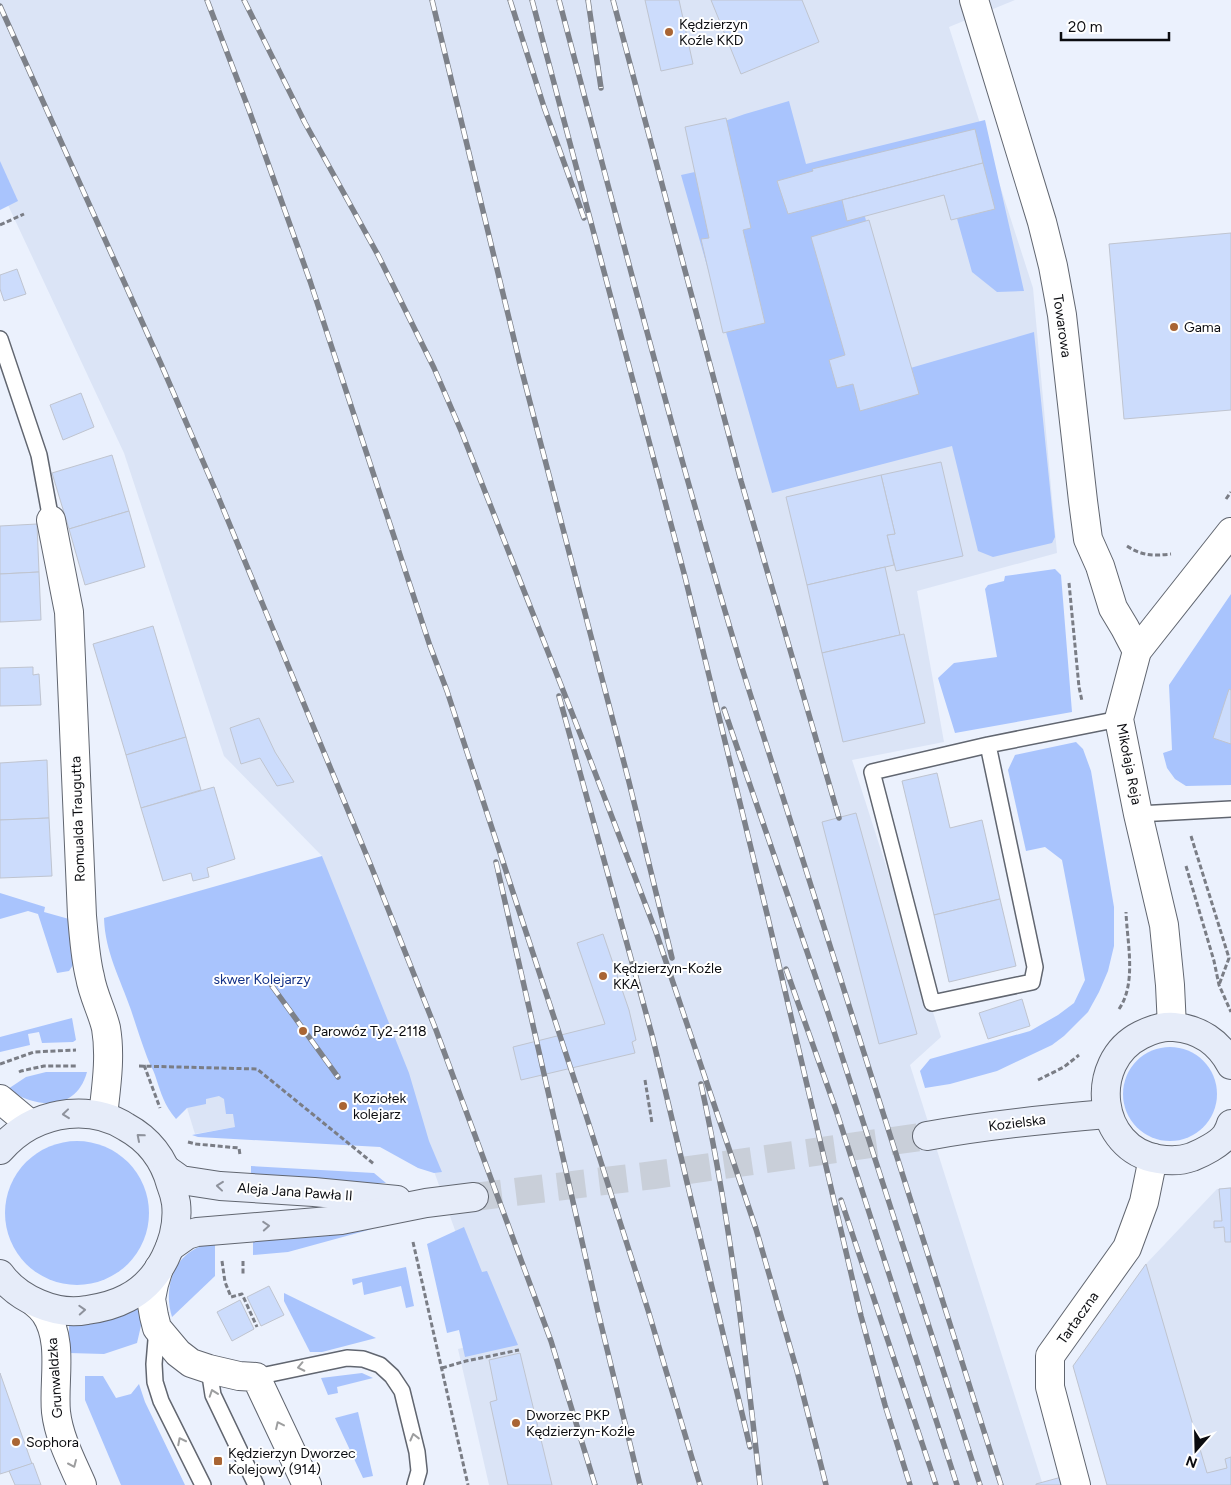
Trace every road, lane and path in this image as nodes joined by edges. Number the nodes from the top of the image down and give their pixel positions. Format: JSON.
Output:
{"nodes":[{"id":1,"x":974,"y":0,"type":"edge"},
{"id":2,"x":24,"y":214,"type":"dead end"},
{"id":3,"x":0,"y":225,"type":"edge"},
{"id":4,"x":0,"y":339,"type":"edge"},
{"id":5,"x":1231,"y":492,"type":"edge"},
{"id":6,"x":1221,"y":506,"type":"dead end"},
{"id":7,"x":51,"y":520,"type":"joint"},
{"id":8,"x":1231,"y":532,"type":"edge"},
{"id":9,"x":1123,"y":542,"type":"dead end"},
{"id":10,"x":1175,"y":554,"type":"dead end"},
{"id":11,"x":1069,"y":581,"type":"dead end"},
{"id":12,"x":1137,"y":651,"type":"junction"},
{"id":13,"x":1119,"y":719,"type":"junction"},
{"id":14,"x":1088,"y":725,"type":"junction"},
{"id":15,"x":988,"y":745,"type":"junction"},
{"id":16,"x":1231,"y":809,"type":"edge"},
{"id":17,"x":1185,"y":811,"type":"junction"},
{"id":18,"x":1138,"y":814,"type":"junction"},
{"id":19,"x":1185,"y":863,"type":"dead end"},
{"id":20,"x":1126,"y":909,"type":"dead end"},
{"id":21,"x":1218,"y":985,"type":"junction"},
{"id":22,"x":1129,"y":986,"type":"dead end"},
{"id":23,"x":1231,"y":1012,"type":"edge"},
{"id":24,"x":1172,"y":1027,"type":"junction"},
{"id":25,"x":80,"y":1050,"type":"dead end"},
{"id":26,"x":142,"y":1059,"type":"dead end"},
{"id":27,"x":0,"y":1064,"type":"edge"},
{"id":28,"x":1231,"y":1065,"type":"edge"},
{"id":29,"x":80,"y":1066,"type":"dead end"},
{"id":30,"x":134,"y":1066,"type":"dead end"},
{"id":31,"x":144,"y":1067,"type":"junction"},
{"id":32,"x":15,"y":1075,"type":"dead end"},
{"id":33,"x":645,"y":1080,"type":"dead end"},
{"id":34,"x":0,"y":1099,"type":"edge"},
{"id":35,"x":163,"y":1114,"type":"dead end"},
{"id":36,"x":1108,"y":1114,"type":"junction"},
{"id":37,"x":103,"y":1116,"type":"junction"},
{"id":38,"x":652,"y":1123,"type":"dead end"},
{"id":39,"x":30,"y":1124,"type":"junction"},
{"id":40,"x":1229,"y":1132,"type":"edge"},
{"id":41,"x":927,"y":1136,"type":"tunnel mouth"},
{"id":42,"x":188,"y":1142,"type":"dead end"},
{"id":43,"x":240,"y":1148,"type":"dead end"},
{"id":44,"x":0,"y":1150,"type":"edge"},
{"id":45,"x":1153,"y":1158,"type":"junction"},
{"id":46,"x":375,"y":1165,"type":"dead end"},
{"id":47,"x":167,"y":1170,"type":"junction"},
{"id":48,"x":474,"y":1197,"type":"tunnel mouth"},
{"id":49,"x":426,"y":1203,"type":"junction"},
{"id":50,"x":413,"y":1242,"type":"dead end"},
{"id":51,"x":222,"y":1256,"type":"dead end"},
{"id":52,"x":165,"y":1258,"type":"junction"},
{"id":53,"x":1,"y":1277,"type":"edge"},
{"id":54,"x":34,"y":1302,"type":"junction"},
{"id":55,"x":257,"y":1327,"type":"dead end"},
{"id":56,"x":157,"y":1328,"type":"junction"},
{"id":57,"x":519,"y":1350,"type":"dead end"},
{"id":58,"x":442,"y":1368,"type":"junction"},
{"id":59,"x":209,"y":1369,"type":"junction"},
{"id":60,"x":256,"y":1377,"type":"junction"},
{"id":61,"x":82,"y":1485,"type":"edge"},
{"id":62,"x":203,"y":1485,"type":"edge"},
{"id":63,"x":256,"y":1485,"type":"edge"},
{"id":64,"x":307,"y":1485,"type":"edge"},
{"id":65,"x":415,"y":1485,"type":"edge"},
{"id":66,"x":468,"y":1485,"type":"edge"},
{"id":67,"x":1076,"y":1485,"type":"edge"}],
"edges":[{"from":1,"to":12,"type":"street","name":"Towarowa"},
{"from":2,"to":3,"type":"path"},
{"from":4,"to":7,"type":"lane"},
{"from":5,"to":6,"type":"path"},
{"from":7,"to":37,"type":"street","name":"Romualda Traugutta"},
{"from":8,"to":12,"type":"street","name":"Mikołaja Reja"},
{"from":9,"to":10,"type":"path"},
{"from":11,"to":14,"type":"path"},
{"from":12,"to":13,"type":"street","name":"Mikołaja Reja"},
{"from":13,"to":14,"type":"lane"},
{"from":13,"to":18,"type":"street","name":"Mikołaja Reja"},
{"from":14,"to":15,"type":"lane"},
{"from":15,"to":15,"type":"lane"},
{"from":16,"to":17,"type":"lane"},
{"from":17,"to":18,"type":"lane"},
{"from":17,"to":21,"type":"path"},
{"from":18,"to":24,"type":"street","name":"Mikołaja Reja"},
{"from":19,"to":21,"type":"path"},
{"from":20,"to":22,"type":"path"},
{"from":21,"to":23,"type":"path"},
{"from":24,"to":28,"type":"main road"},
{"from":24,"to":36,"type":"main road"},
{"from":25,"to":27,"type":"path"},
{"from":26,"to":31,"type":"path"},
{"from":29,"to":32,"type":"path"},
{"from":30,"to":31,"type":"path"},
{"from":31,"to":35,"type":"path"},
{"from":31,"to":46,"type":"path"},
{"from":33,"to":38,"type":"path"},
{"from":34,"to":39,"type":"street"},
{"from":36,"to":41,"type":"main road","name":"Kozielska"},
{"from":36,"to":45,"type":"main road"},
{"from":37,"to":39,"type":"main road","one_way":true},
{"from":47,"to":37,"type":"main road","one_way":true},
{"from":39,"to":44,"type":"main road"},
{"from":40,"to":45,"type":"main road"},
{"from":42,"to":43,"type":"path"},
{"from":45,"to":67,"type":"street","name":"Tartaczna"},
{"from":49,"to":47,"type":"main road","name":"Aleja Jana Pawła II","one_way":true},
{"from":47,"to":52,"type":"main road"},
{"from":48,"to":49,"type":"main road","name":"Aleja Jana Pawła II"},
{"from":52,"to":49,"type":"main road","name":"Aleja Jana Pawła II","one_way":true},
{"from":50,"to":58,"type":"path"},
{"from":51,"to":55,"type":"path"},
{"from":54,"to":52,"type":"main road","one_way":true},
{"from":52,"to":56,"type":"street"},
{"from":53,"to":54,"type":"main road"},
{"from":54,"to":61,"type":"street","name":"Grunwaldzka","one_way":true},
{"from":56,"to":59,"type":"street"},
{"from":62,"to":56,"type":"lane","one_way":true},
{"from":57,"to":58,"type":"path"},
{"from":58,"to":66,"type":"path"},
{"from":59,"to":60,"type":"street"},
{"from":63,"to":59,"type":"lane","one_way":true},
{"from":64,"to":60,"type":"street","one_way":true},
{"from":65,"to":60,"type":"lane","one_way":true}]}
